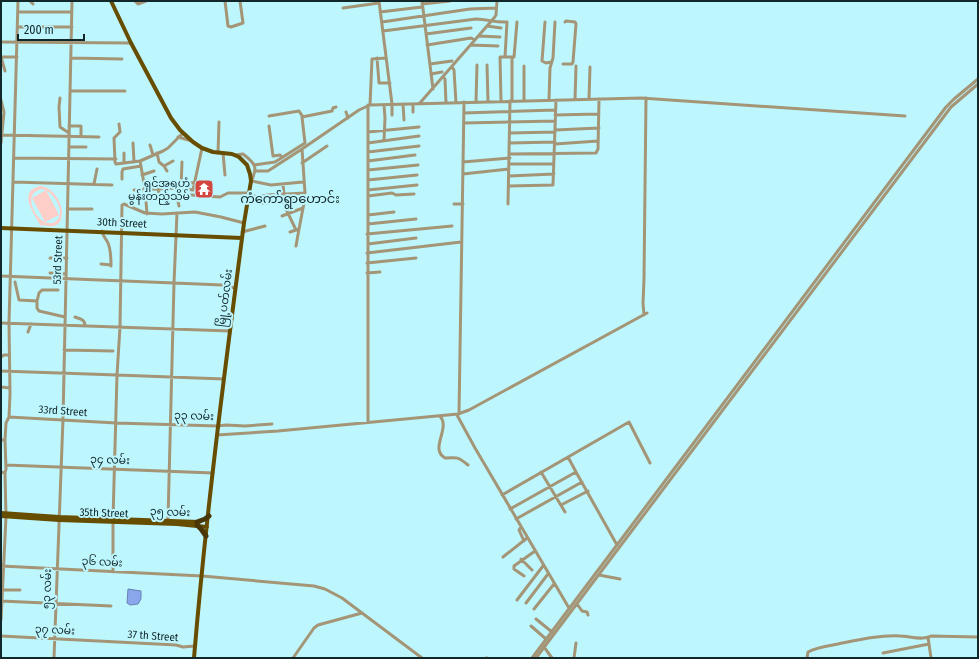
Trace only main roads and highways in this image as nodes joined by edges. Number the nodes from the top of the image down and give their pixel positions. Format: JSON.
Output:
{"nodes":[{"id":1,"x":111,"y":1,"type":"edge"},
{"id":2,"x":1,"y":228,"type":"edge"},
{"id":3,"x":242,"y":238,"type":"junction"},
{"id":4,"x":3,"y":515,"type":"edge"},
{"id":5,"x":209,"y":516,"type":"junction"},
{"id":6,"x":113,"y":520,"type":"junction"},
{"id":7,"x":177,"y":522,"type":"junction"},
{"id":8,"x":197,"y":524,"type":"junction"},
{"id":9,"x":207,"y":525,"type":"junction"},
{"id":10,"x":206,"y":536,"type":"junction"},
{"id":11,"x":194,"y":658,"type":"edge"}],
"edges":[{"from":1,"to":3,"type":"main road","name":"မြို့ပတ်လမ်း"},
{"from":2,"to":3,"type":"main road","name":"30th Street"},
{"from":3,"to":5,"type":"main road","name":"မြို့ပတ်လမ်း"},
{"from":4,"to":6,"type":"main road","name":"၃၅ လမ်း"},
{"from":5,"to":8,"type":"highway"},
{"from":5,"to":9,"type":"main road","name":"မြို့ပတ်လမ်း"},
{"from":6,"to":7,"type":"main road","name":"35th Street"},
{"from":6,"to":7,"type":"main road","name":"၃၅ လမ်း"},
{"from":7,"to":8,"type":"main road","name":"35th Street"},
{"from":8,"to":9,"type":"main road","name":"35th Street"},
{"from":8,"to":10,"type":"highway"},
{"from":9,"to":10,"type":"main road","name":"မြို့ပတ်လမ်း"},
{"from":10,"to":11,"type":"main road","name":"မြို့ပတ်လမ်း"}]}
